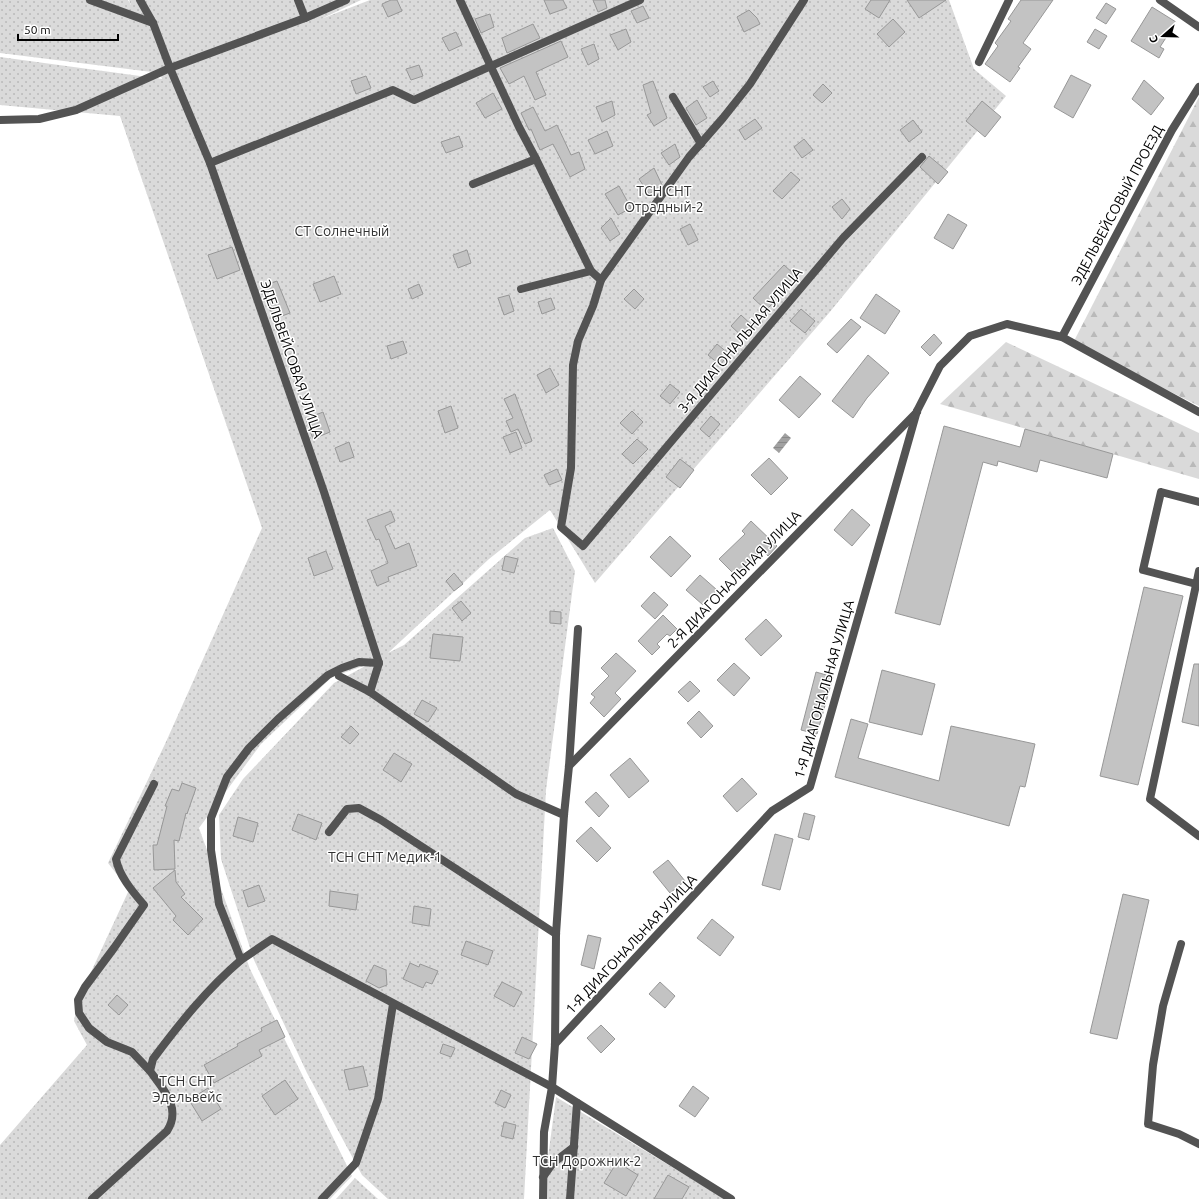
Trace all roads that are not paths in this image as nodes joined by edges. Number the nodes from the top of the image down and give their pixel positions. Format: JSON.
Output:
{"nodes":[{"id":1,"x":90,"y":0,"type":"edge"},
{"id":2,"x":140,"y":0,"type":"edge"},
{"id":3,"x":298,"y":0,"type":"edge"},
{"id":4,"x":346,"y":0,"type":"edge"},
{"id":5,"x":460,"y":0,"type":"edge"},
{"id":6,"x":640,"y":0,"type":"edge"},
{"id":7,"x":804,"y":0,"type":"edge"},
{"id":8,"x":1008,"y":0,"type":"edge"},
{"id":9,"x":1160,"y":0,"type":"edge"},
{"id":10,"x":305,"y":18,"type":"junction"},
{"id":11,"x":153,"y":23,"type":"junction"},
{"id":12,"x":1199,"y":26,"type":"edge"},
{"id":13,"x":979,"y":62,"type":"dead end"},
{"id":14,"x":491,"y":66,"type":"junction"},
{"id":15,"x":170,"y":68,"type":"junction"},
{"id":16,"x":1199,"y":87,"type":"edge"},
{"id":17,"x":673,"y":97,"type":"dead end"},
{"id":18,"x":0,"y":120,"type":"edge"},
{"id":19,"x":701,"y":144,"type":"junction"},
{"id":20,"x":922,"y":157,"type":"dead end"},
{"id":21,"x":536,"y":159,"type":"junction"},
{"id":22,"x":210,"y":163,"type":"junction"},
{"id":23,"x":473,"y":184,"type":"dead end"},
{"id":24,"x":591,"y":271,"type":"junction"},
{"id":25,"x":601,"y":280,"type":"junction"},
{"id":26,"x":521,"y":289,"type":"dead end"},
{"id":27,"x":1062,"y":337,"type":"junction"},
{"id":28,"x":917,"y":411,"type":"junction"},
{"id":29,"x":1199,"y":412,"type":"edge"},
{"id":30,"x":1199,"y":502,"type":"edge"},
{"id":31,"x":1199,"y":571,"type":"edge"},
{"id":32,"x":1196,"y":584,"type":"junction"},
{"id":33,"x":578,"y":629,"type":"dead end"},
{"id":34,"x":379,"y":663,"type":"junction"},
{"id":35,"x":339,"y":676,"type":"dead end"},
{"id":36,"x":370,"y":692,"type":"junction"},
{"id":37,"x":569,"y":766,"type":"junction"},
{"id":38,"x":154,"y":784,"type":"dead end"},
{"id":39,"x":564,"y":815,"type":"junction"},
{"id":40,"x":329,"y":832,"type":"dead end"},
{"id":41,"x":1199,"y":836,"type":"edge"},
{"id":42,"x":556,"y":934,"type":"junction"},
{"id":43,"x":1181,"y":944,"type":"dead end"},
{"id":44,"x":241,"y":960,"type":"junction"},
{"id":45,"x":393,"y":1004,"type":"junction"},
{"id":46,"x":555,"y":1044,"type":"junction"},
{"id":47,"x":150,"y":1071,"type":"junction"},
{"id":48,"x":552,"y":1087,"type":"junction"},
{"id":49,"x":577,"y":1103,"type":"junction"},
{"id":50,"x":1199,"y":1144,"type":"edge"},
{"id":51,"x":574,"y":1147,"type":"junction"},
{"id":52,"x":543,"y":1178,"type":"junction"},
{"id":53,"x":92,"y":1199,"type":"edge"},
{"id":54,"x":322,"y":1199,"type":"edge"},
{"id":55,"x":542,"y":1199,"type":"edge"},
{"id":56,"x":570,"y":1199,"type":"edge"},
{"id":57,"x":731,"y":1199,"type":"edge"}],
"edges":[{"from":1,"to":11,"type":"street"},
{"from":2,"to":11,"type":"street","name":"ЭДЕЛЬВЕЙСОВАЯ УЛИЦА"},
{"from":3,"to":10,"type":"street"},
{"from":4,"to":10,"type":"street"},
{"from":5,"to":14,"type":"street"},
{"from":6,"to":14,"type":"street"},
{"from":7,"to":19,"type":"street"},
{"from":8,"to":13,"type":"street"},
{"from":9,"to":12,"type":"street"},
{"from":10,"to":15,"type":"street"},
{"from":11,"to":15,"type":"street","name":"ЭДЕЛЬВЕЙСОВАЯ УЛИЦА"},
{"from":14,"to":21,"type":"street"},
{"from":14,"to":22,"type":"street"},
{"from":15,"to":18,"type":"street"},
{"from":15,"to":22,"type":"street","name":"ЭДЕЛЬВЕЙСОВАЯ УЛИЦА"},
{"from":16,"to":27,"type":"street","name":"ЭДЕЛЬВЕЙСОВЫЙ ПРОЕЗД"},
{"from":17,"to":19,"type":"street"},
{"from":19,"to":25,"type":"street"},
{"from":20,"to":25,"type":"street","name":"3-Я ДИАГОНАЛЬНАЯ УЛИЦА"},
{"from":21,"to":23,"type":"street"},
{"from":21,"to":24,"type":"street"},
{"from":22,"to":34,"type":"street","name":"ЭДЕЛЬВЕЙСОВАЯ УЛИЦА"},
{"from":24,"to":25,"type":"street"},
{"from":24,"to":26,"type":"street"},
{"from":27,"to":28,"type":"street"},
{"from":27,"to":29,"type":"street"},
{"from":28,"to":37,"type":"street","name":"2-Я ДИАГОНАЛЬНАЯ УЛИЦА"},
{"from":28,"to":46,"type":"street","name":"1-Я ДИАГОНАЛЬНАЯ УЛИЦА"},
{"from":30,"to":32,"type":"street"},
{"from":31,"to":32,"type":"street"},
{"from":32,"to":41,"type":"street"},
{"from":33,"to":37,"type":"street"},
{"from":34,"to":36,"type":"street"},
{"from":34,"to":44,"type":"street"},
{"from":35,"to":36,"type":"street"},
{"from":36,"to":39,"type":"street"},
{"from":37,"to":39,"type":"street"},
{"from":38,"to":47,"type":"street"},
{"from":39,"to":42,"type":"street"},
{"from":40,"to":42,"type":"street"},
{"from":42,"to":46,"type":"street"},
{"from":43,"to":50,"type":"street"},
{"from":44,"to":45,"type":"street"},
{"from":44,"to":47,"type":"street"},
{"from":45,"to":48,"type":"street"},
{"from":45,"to":54,"type":"street"},
{"from":46,"to":48,"type":"street"},
{"from":47,"to":53,"type":"street"},
{"from":48,"to":49,"type":"street"},
{"from":48,"to":52,"type":"street"},
{"from":49,"to":51,"type":"street"},
{"from":49,"to":57,"type":"street"},
{"from":51,"to":52,"type":"street"},
{"from":51,"to":56,"type":"street"},
{"from":52,"to":55,"type":"street"}]}
